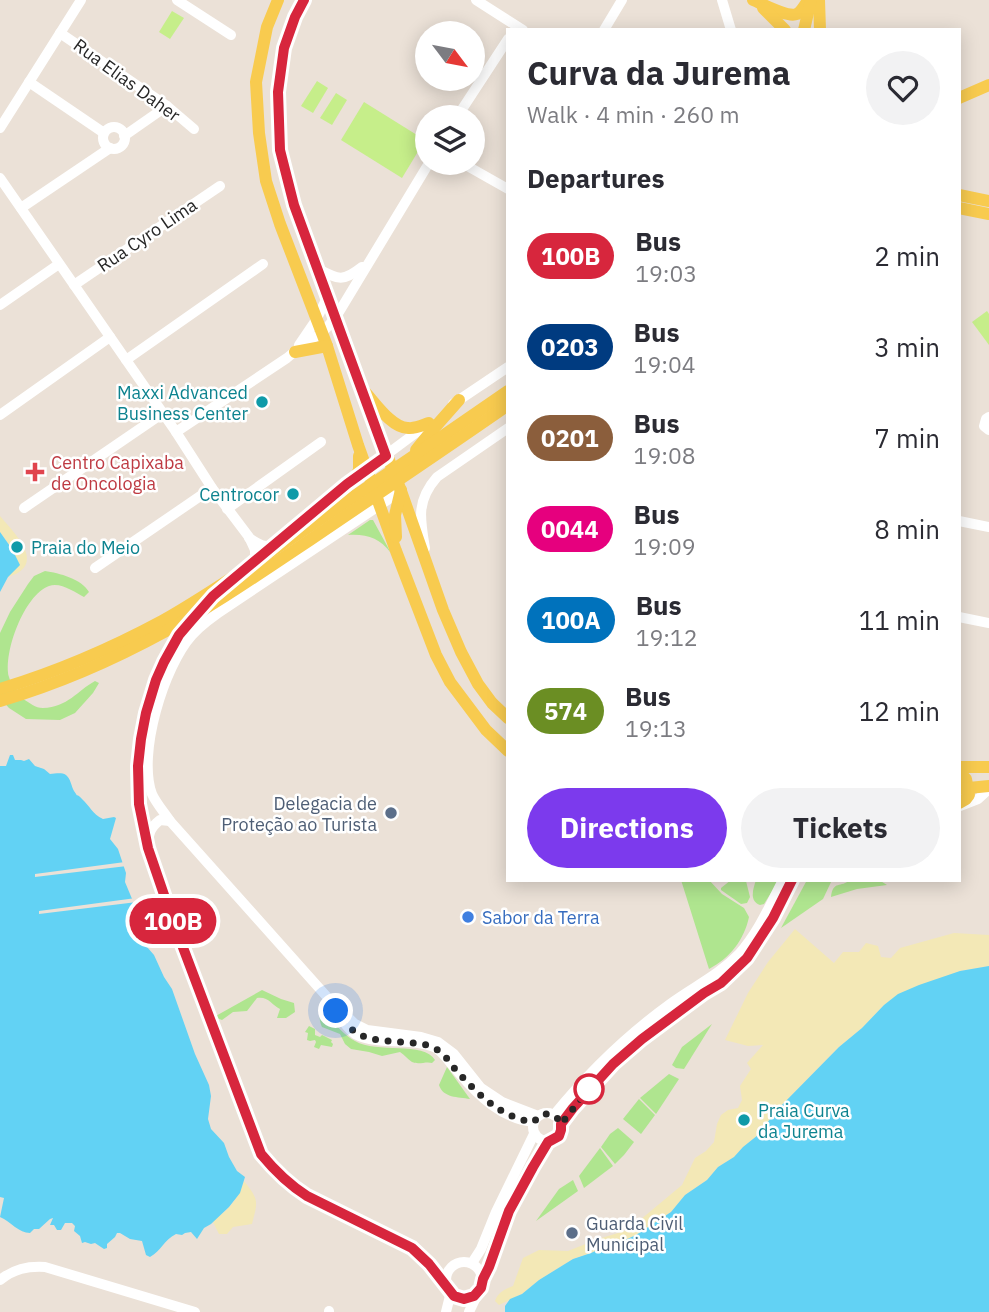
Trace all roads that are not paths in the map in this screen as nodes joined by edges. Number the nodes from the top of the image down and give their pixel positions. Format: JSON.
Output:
{"nodes":[{"id":1,"x":81,"y":0,"type":"edge"},
{"id":2,"x":177,"y":0,"type":"edge"},
{"id":3,"x":278,"y":0,"type":"edge"},
{"id":4,"x":304,"y":0,"type":"edge"},
{"id":5,"x":476,"y":0,"type":"edge"},
{"id":6,"x":622,"y":0,"type":"edge"},
{"id":7,"x":722,"y":0,"type":"edge"},
{"id":8,"x":752,"y":0,"type":"edge"},
{"id":9,"x":810,"y":0,"type":"edge"},
{"id":10,"x":819,"y":0,"type":"edge"},
{"id":11,"x":517,"y":28,"type":"edge"},
{"id":12,"x":605,"y":28,"type":"edge"},
{"id":13,"x":730,"y":28,"type":"edge"},
{"id":14,"x":783,"y":28,"type":"edge"},
{"id":15,"x":804,"y":28,"type":"edge"},
{"id":16,"x":820,"y":28,"type":"edge"},
{"id":17,"x":60,"y":33,"type":"junction"},
{"id":18,"x":231,"y":35,"type":"dead end"},
{"id":19,"x":506,"y":41,"type":"edge"},
{"id":20,"x":29,"y":82,"type":"junction"},
{"id":21,"x":989,"y":85,"type":"edge"},
{"id":22,"x":961,"y":97,"type":"edge"},
{"id":23,"x":465,"y":105,"type":"edge"},
{"id":24,"x":167,"y":106,"type":"junction"},
{"id":25,"x":0,"y":128,"type":"edge"},
{"id":26,"x":194,"y":129,"type":"dead end"},
{"id":27,"x":104,"y":133,"type":"junction"},
{"id":28,"x":124,"y":136,"type":"junction"},
{"id":29,"x":110,"y":148,"type":"junction"},
{"id":30,"x":421,"y":175,"type":"edge"},
{"id":31,"x":485,"y":175,"type":"edge"},
{"id":32,"x":0,"y":178,"type":"edge"},
{"id":33,"x":220,"y":186,"type":"dead end"},
{"id":34,"x":506,"y":186,"type":"edge"},
{"id":35,"x":961,"y":195,"type":"edge"},
{"id":36,"x":989,"y":201,"type":"edge"},
{"id":37,"x":21,"y":208,"type":"junction"},
{"id":38,"x":961,"y":208,"type":"edge"},
{"id":39,"x":989,"y":214,"type":"edge"},
{"id":40,"x":368,"y":263,"type":"junction"},
{"id":41,"x":60,"y":264,"type":"junction"},
{"id":42,"x":263,"y":264,"type":"dead end"},
{"id":43,"x":318,"y":269,"type":"junction"},
{"id":44,"x":74,"y":285,"type":"junction"},
{"id":45,"x":328,"y":296,"type":"junction"},
{"id":46,"x":0,"y":305,"type":"edge"},
{"id":47,"x":336,"y":317,"type":"junction"},
{"id":48,"x":316,"y":320,"type":"junction"},
{"id":49,"x":322,"y":333,"type":"junction"},
{"id":50,"x":110,"y":337,"type":"junction"},
{"id":51,"x":327,"y":346,"type":"junction"},
{"id":52,"x":295,"y":352,"type":"junction"},
{"id":53,"x":126,"y":360,"type":"junction"},
{"id":54,"x":506,"y":368,"type":"edge"},
{"id":55,"x":506,"y":377,"type":"edge"},
{"id":56,"x":491,"y":378,"type":"junction"},
{"id":57,"x":360,"y":386,"type":"junction"},
{"id":58,"x":506,"y":392,"type":"edge"},
{"id":59,"x":459,"y":400,"type":"junction"},
{"id":60,"x":506,"y":406,"type":"edge"},
{"id":61,"x":163,"y":413,"type":"junction"},
{"id":62,"x":0,"y":415,"type":"edge"},
{"id":63,"x":989,"y":417,"type":"edge"},
{"id":64,"x":429,"y":423,"type":"junction"},
{"id":65,"x":506,"y":429,"type":"edge"},
{"id":66,"x":989,"y":430,"type":"edge"},
{"id":67,"x":176,"y":432,"type":"junction"},
{"id":68,"x":321,"y":442,"type":"dead end"},
{"id":69,"x":358,"y":445,"type":"junction"},
{"id":70,"x":386,"y":456,"type":"junction"},
{"id":71,"x":367,"y":469,"type":"junction"},
{"id":72,"x":355,"y":478,"type":"junction"},
{"id":73,"x":212,"y":488,"type":"junction"},
{"id":74,"x":401,"y":491,"type":"junction"},
{"id":75,"x":381,"y":505,"type":"junction"},
{"id":76,"x":23,"y":508,"type":"dead end"},
{"id":77,"x":227,"y":509,"type":"junction"},
{"id":78,"x":961,"y":522,"type":"edge"},
{"id":79,"x":989,"y":527,"type":"edge"},
{"id":80,"x":249,"y":537,"type":"junction"},
{"id":81,"x":277,"y":542,"type":"junction"},
{"id":82,"x":396,"y":551,"type":"junction"},
{"id":83,"x":250,"y":566,"type":"junction"},
{"id":84,"x":95,"y":568,"type":"dead end"},
{"id":85,"x":430,"y":572,"type":"junction"},
{"id":86,"x":961,"y":618,"type":"edge"},
{"id":87,"x":989,"y":623,"type":"edge"},
{"id":88,"x":0,"y":689,"type":"edge"},
{"id":89,"x":0,"y":701,"type":"edge"},
{"id":90,"x":506,"y":716,"type":"edge"},
{"id":91,"x":506,"y":749,"type":"edge"},
{"id":92,"x":989,"y":767,"type":"edge"},
{"id":93,"x":961,"y":769,"type":"edge"},
{"id":94,"x":961,"y":772,"type":"edge"},
{"id":95,"x":989,"y":787,"type":"edge"},
{"id":96,"x":964,"y":788,"type":"edge"},
{"id":97,"x":961,"y":803,"type":"edge"},
{"id":98,"x":961,"y":804,"type":"edge"},
{"id":99,"x":170,"y":821,"type":"junction"},
{"id":100,"x":148,"y":848,"type":"junction"},
{"id":101,"x":782,"y":882,"type":"edge"},
{"id":102,"x":791,"y":882,"type":"edge"},
{"id":103,"x":554,"y":1115,"type":"junction"},
{"id":104,"x":536,"y":1119,"type":"junction"},
{"id":105,"x":561,"y":1124,"type":"junction"},
{"id":106,"x":534,"y":1134,"type":"junction"},
{"id":107,"x":548,"y":1142,"type":"junction"},
{"id":108,"x":472,"y":1264,"type":"junction"},
{"id":109,"x":483,"y":1279,"type":"junction"},
{"id":110,"x":0,"y":1280,"type":"edge"},
{"id":111,"x":449,"y":1290,"type":"junction"},
{"id":112,"x":478,"y":1292,"type":"junction"},
{"id":113,"x":195,"y":1312,"type":"edge"},
{"id":114,"x":446,"y":1312,"type":"edge"},
{"id":115,"x":469,"y":1312,"type":"edge"}],
"edges":[{"from":1,"to":17,"type":"street"},
{"from":2,"to":18,"type":"street"},
{"from":3,"to":48,"type":"main road"},
{"from":4,"to":43,"type":"main road"},
{"from":5,"to":11,"type":"street"},
{"from":6,"to":12,"type":"street"},
{"from":7,"to":13,"type":"street"},
{"from":8,"to":9,"type":"main road"},
{"from":8,"to":14,"type":"main road"},
{"from":9,"to":15,"type":"main road"},
{"from":10,"to":16,"type":"main road"},
{"from":17,"to":20,"type":"street"},
{"from":17,"to":24,"type":"street","name":"Rua Elias Daher"},
{"from":19,"to":23,"type":"street"},
{"from":20,"to":25,"type":"street"},
{"from":20,"to":27,"type":"street"},
{"from":21,"to":22,"type":"main road"},
{"from":24,"to":26,"type":"street","name":"Rua Elias Daher"},
{"from":24,"to":28,"type":"street"},
{"from":27,"to":28,"type":"street"},
{"from":27,"to":29,"type":"street"},
{"from":28,"to":29,"type":"street"},
{"from":29,"to":37,"type":"street"},
{"from":30,"to":40,"type":"street"},
{"from":31,"to":34,"type":"street"},
{"from":32,"to":37,"type":"street"},
{"from":33,"to":44,"type":"street","name":"Rua Cyro Lima"},
{"from":35,"to":36,"type":"main road"},
{"from":37,"to":41,"type":"street"},
{"from":38,"to":39,"type":"main road"},
{"from":40,"to":43,"type":"street"},
{"from":40,"to":47,"type":"street"},
{"from":41,"to":44,"type":"street"},
{"from":41,"to":46,"type":"street"},
{"from":42,"to":53,"type":"street"},
{"from":43,"to":45,"type":"main road"},
{"from":44,"to":50,"type":"street"},
{"from":45,"to":47,"type":"main road"},
{"from":45,"to":48,"type":"street"},
{"from":47,"to":49,"type":"street"},
{"from":47,"to":57,"type":"main road"},
{"from":48,"to":49,"type":"main road"},
{"from":48,"to":52,"type":"street"},
{"from":49,"to":51,"type":"main road"},
{"from":49,"to":52,"type":"street"},
{"from":50,"to":53,"type":"street"},
{"from":50,"to":62,"type":"street"},
{"from":51,"to":52,"type":"main road"},
{"from":51,"to":69,"type":"main road"},
{"from":52,"to":67,"type":"street"},
{"from":53,"to":61,"type":"street"},
{"from":54,"to":56,"type":"street"},
{"from":55,"to":56,"type":"street"},
{"from":56,"to":59,"type":"street"},
{"from":57,"to":64,"type":"main road"},
{"from":57,"to":70,"type":"main road"},
{"from":58,"to":88,"type":"main road"},
{"from":59,"to":64,"type":"street"},
{"from":59,"to":74,"type":"main road"},
{"from":60,"to":89,"type":"main road"},
{"from":61,"to":67,"type":"street"},
{"from":61,"to":76,"type":"street"},
{"from":63,"to":66,"type":"street"},
{"from":64,"to":70,"type":"street"},
{"from":65,"to":85,"type":"street"},
{"from":67,"to":73,"type":"street"},
{"from":68,"to":77,"type":"street"},
{"from":69,"to":71,"type":"main road"},
{"from":69,"to":72,"type":"main road"},
{"from":70,"to":71,"type":"street"},
{"from":70,"to":74,"type":"main road"},
{"from":71,"to":72,"type":"street"},
{"from":71,"to":75,"type":"main road"},
{"from":72,"to":81,"type":"street"},
{"from":73,"to":77,"type":"street"},
{"from":73,"to":84,"type":"street"},
{"from":74,"to":75,"type":"street"},
{"from":74,"to":82,"type":"main road"},
{"from":74,"to":85,"type":"main road"},
{"from":75,"to":82,"type":"main road"},
{"from":75,"to":99,"type":"street"},
{"from":77,"to":80,"type":"street"},
{"from":78,"to":79,"type":"street"},
{"from":80,"to":81,"type":"street"},
{"from":80,"to":83,"type":"street"},
{"from":81,"to":83,"type":"street"},
{"from":82,"to":91,"type":"main road"},
{"from":83,"to":100,"type":"street"},
{"from":85,"to":90,"type":"main road"},
{"from":86,"to":87,"type":"street"},
{"from":92,"to":93,"type":"main road"},
{"from":94,"to":96,"type":"main road"},
{"from":95,"to":96,"type":"main road"},
{"from":95,"to":98,"type":"street"},
{"from":96,"to":97,"type":"main road"},
{"from":99,"to":100,"type":"street"},
{"from":99,"to":104,"type":"street"},
{"from":100,"to":111,"type":"street"},
{"from":101,"to":103,"type":"street"},
{"from":102,"to":105,"type":"street"},
{"from":103,"to":104,"type":"street"},
{"from":103,"to":105,"type":"street"},
{"from":104,"to":106,"type":"street"},
{"from":105,"to":107,"type":"street"},
{"from":106,"to":107,"type":"street"},
{"from":106,"to":108,"type":"street"},
{"from":107,"to":109,"type":"street"},
{"from":108,"to":109,"type":"street"},
{"from":108,"to":111,"type":"street"},
{"from":109,"to":112,"type":"street"},
{"from":110,"to":113,"type":"street"},
{"from":111,"to":112,"type":"street"},
{"from":111,"to":114,"type":"street"},
{"from":112,"to":115,"type":"street"}]}
